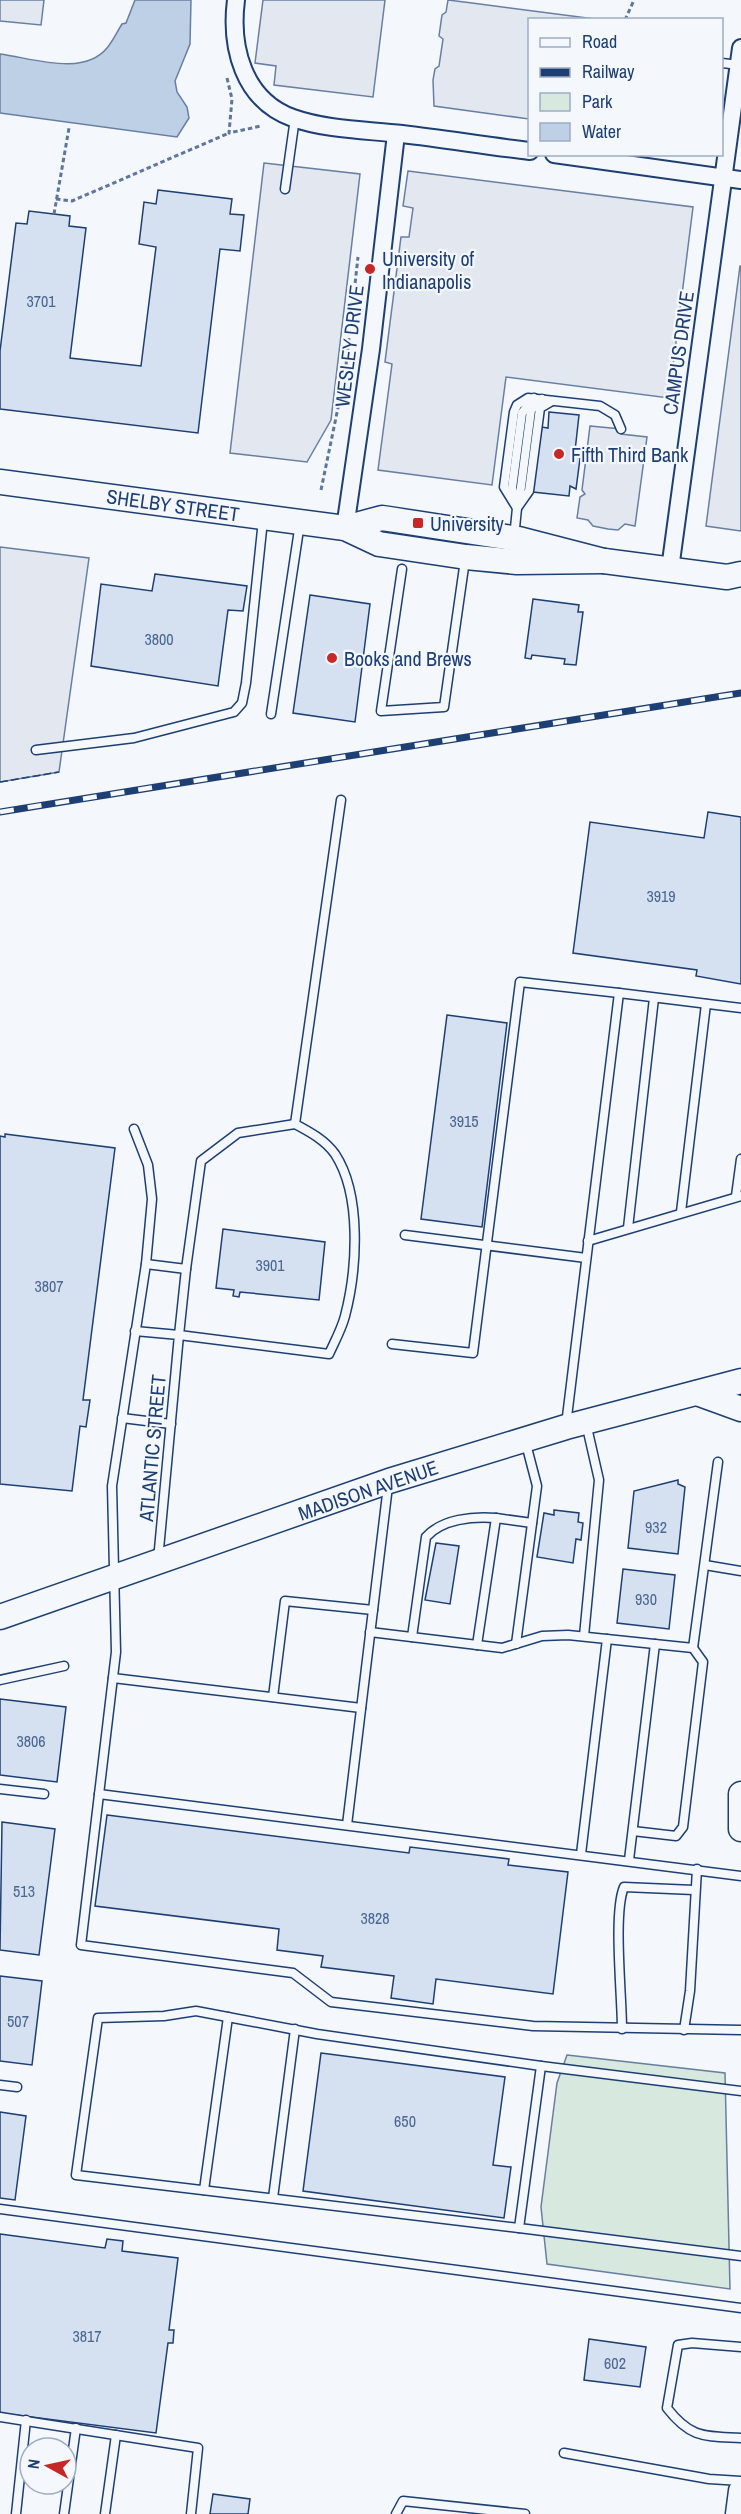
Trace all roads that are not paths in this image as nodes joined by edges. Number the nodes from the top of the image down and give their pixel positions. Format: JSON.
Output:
{"nodes":[{"id":1,"x":236,"y":0,"type":"edge"},
{"id":2,"x":740,"y":57,"type":"edge"},
{"id":3,"x":723,"y":63,"type":"edge"},
{"id":4,"x":295,"y":118,"type":"junction"},
{"id":5,"x":726,"y":118,"type":"edge"},
{"id":6,"x":396,"y":134,"type":"junction"},
{"id":7,"x":528,"y":151,"type":"edge"},
{"id":8,"x":569,"y":156,"type":"edge"},
{"id":9,"x":724,"y":177,"type":"junction"},
{"id":10,"x":741,"y":180,"type":"edge"},
{"id":11,"x":285,"y":189,"type":"dead end"},
{"id":12,"x":538,"y":399,"type":"junction"},
{"id":13,"x":553,"y":400,"type":"junction"},
{"id":14,"x":621,"y":429,"type":"dead end"},
{"id":15,"x":0,"y":482,"type":"edge"},
{"id":16,"x":517,"y":508,"type":"junction"},
{"id":17,"x":264,"y":518,"type":"junction"},
{"id":18,"x":300,"y":522,"type":"junction"},
{"id":19,"x":345,"y":528,"type":"junction"},
{"id":20,"x":514,"y":538,"type":"junction"},
{"id":21,"x":466,"y":556,"type":"junction"},
{"id":22,"x":604,"y":561,"type":"junction"},
{"id":23,"x":402,"y":569,"type":"dead end"},
{"id":24,"x":670,"y":569,"type":"junction"},
{"id":25,"x":736,"y":578,"type":"edge"},
{"id":26,"x":271,"y":714,"type":"dead end"},
{"id":27,"x":36,"y":750,"type":"dead end"},
{"id":28,"x":341,"y":800,"type":"dead end"},
{"id":29,"x":619,"y":993,"type":"junction"},
{"id":30,"x":654,"y":998,"type":"junction"},
{"id":31,"x":706,"y":1004,"type":"junction"},
{"id":32,"x":741,"y":1008,"type":"edge"},
{"id":33,"x":295,"y":1124,"type":"junction"},
{"id":34,"x":134,"y":1130,"type":"dead end"},
{"id":35,"x":741,"y":1159,"type":"edge"},
{"id":36,"x":739,"y":1196,"type":"edge"},
{"id":37,"x":681,"y":1212,"type":"junction"},
{"id":38,"x":628,"y":1228,"type":"junction"},
{"id":39,"x":405,"y":1235,"type":"dead end"},
{"id":40,"x":588,"y":1240,"type":"junction"},
{"id":41,"x":488,"y":1245,"type":"junction"},
{"id":42,"x":586,"y":1258,"type":"junction"},
{"id":43,"x":146,"y":1264,"type":"junction"},
{"id":44,"x":186,"y":1269,"type":"junction"},
{"id":45,"x":135,"y":1331,"type":"junction"},
{"id":46,"x":179,"y":1335,"type":"junction"},
{"id":47,"x":392,"y":1344,"type":"dead end"},
{"id":48,"x":741,"y":1381,"type":"edge"},
{"id":49,"x":697,"y":1393,"type":"junction"},
{"id":50,"x":741,"y":1409,"type":"edge"},
{"id":51,"x":122,"y":1418,"type":"junction"},
{"id":52,"x":171,"y":1424,"type":"junction"},
{"id":53,"x":576,"y":1425,"type":"junction"},
{"id":54,"x":525,"y":1440,"type":"junction"},
{"id":55,"x":718,"y":1462,"type":"dead end"},
{"id":56,"x":389,"y":1481,"type":"junction"},
{"id":57,"x":496,"y":1518,"type":"junction"},
{"id":58,"x":532,"y":1523,"type":"junction"},
{"id":59,"x":158,"y":1563,"type":"junction"},
{"id":60,"x":705,"y":1565,"type":"junction"},
{"id":61,"x":741,"y":1571,"type":"edge"},
{"id":62,"x":115,"y":1578,"type":"junction"},
{"id":63,"x":373,"y":1610,"type":"junction"},
{"id":64,"x":0,"y":1617,"type":"edge"},
{"id":65,"x":370,"y":1632,"type":"junction"},
{"id":66,"x":584,"y":1636,"type":"junction"},
{"id":67,"x":412,"y":1637,"type":"junction"},
{"id":68,"x":607,"y":1639,"type":"junction"},
{"id":69,"x":516,"y":1644,"type":"junction"},
{"id":70,"x":656,"y":1644,"type":"junction"},
{"id":71,"x":477,"y":1645,"type":"junction"},
{"id":72,"x":693,"y":1648,"type":"junction"},
{"id":73,"x":64,"y":1666,"type":"dead end"},
{"id":74,"x":113,"y":1678,"type":"junction"},
{"id":75,"x":0,"y":1680,"type":"edge"},
{"id":76,"x":273,"y":1697,"type":"junction"},
{"id":77,"x":361,"y":1708,"type":"junction"},
{"id":78,"x":0,"y":1789,"type":"edge"},
{"id":79,"x":44,"y":1794,"type":"dead end"},
{"id":80,"x":99,"y":1794,"type":"junction"},
{"id":81,"x":741,"y":1794,"type":"edge"},
{"id":82,"x":346,"y":1825,"type":"junction"},
{"id":83,"x":741,"y":1829,"type":"edge"},
{"id":84,"x":633,"y":1831,"type":"junction"},
{"id":85,"x":580,"y":1854,"type":"junction"},
{"id":86,"x":629,"y":1860,"type":"junction"},
{"id":87,"x":697,"y":1869,"type":"junction"},
{"id":88,"x":741,"y":1876,"type":"edge"},
{"id":89,"x":694,"y":1890,"type":"junction"},
{"id":90,"x":228,"y":2017,"type":"junction"},
{"id":91,"x":622,"y":2029,"type":"junction"},
{"id":92,"x":295,"y":2030,"type":"junction"},
{"id":93,"x":684,"y":2030,"type":"junction"},
{"id":94,"x":741,"y":2030,"type":"edge"},
{"id":95,"x":541,"y":2066,"type":"junction"},
{"id":96,"x":0,"y":2085,"type":"edge"},
{"id":97,"x":16,"y":2087,"type":"dead end"},
{"id":98,"x":741,"y":2091,"type":"edge"},
{"id":99,"x":204,"y":2190,"type":"junction"},
{"id":100,"x":273,"y":2198,"type":"junction"},
{"id":101,"x":0,"y":2209,"type":"edge"},
{"id":102,"x":519,"y":2229,"type":"junction"},
{"id":103,"x":741,"y":2256,"type":"edge"},
{"id":104,"x":741,"y":2308,"type":"edge"},
{"id":105,"x":741,"y":2347,"type":"edge"},
{"id":106,"x":0,"y":2417,"type":"edge"},
{"id":107,"x":26,"y":2420,"type":"junction"},
{"id":108,"x":76,"y":2428,"type":"junction"},
{"id":109,"x":116,"y":2434,"type":"junction"},
{"id":110,"x":741,"y":2438,"type":"edge"},
{"id":111,"x":564,"y":2453,"type":"dead end"},
{"id":112,"x":741,"y":2481,"type":"edge"},
{"id":113,"x":741,"y":2491,"type":"edge"},
{"id":114,"x":16,"y":2514,"type":"edge"},
{"id":115,"x":64,"y":2514,"type":"edge"},
{"id":116,"x":105,"y":2514,"type":"edge"},
{"id":117,"x":191,"y":2514,"type":"edge"},
{"id":118,"x":396,"y":2514,"type":"edge"},
{"id":119,"x":525,"y":2514,"type":"edge"},
{"id":120,"x":738,"y":2514,"type":"edge"}],
"edges":[{"from":1,"to":4,"type":"street"},
{"from":2,"to":3,"type":"lane"},
{"from":2,"to":5,"type":"street","name":"CAMPUS DRIVE"},
{"from":4,"to":6,"type":"street"},
{"from":4,"to":11,"type":"lane"},
{"from":5,"to":9,"type":"street","name":"CAMPUS DRIVE"},
{"from":6,"to":7,"type":"street"},
{"from":6,"to":19,"type":"street","name":"WESLEY DRIVE"},
{"from":8,"to":9,"type":"street"},
{"from":9,"to":10,"type":"street"},
{"from":9,"to":24,"type":"street","name":"CAMPUS DRIVE"},
{"from":12,"to":13,"type":"lane"},
{"from":12,"to":16,"type":"lane"},
{"from":12,"to":16,"type":"lane"},
{"from":13,"to":14,"type":"lane"},
{"from":13,"to":16,"type":"lane"},
{"from":15,"to":17,"type":"main road","name":"SHELBY STREET"},
{"from":16,"to":20,"type":"lane"},
{"from":17,"to":18,"type":"main road","name":"SHELBY STREET"},
{"from":17,"to":27,"type":"lane"},
{"from":18,"to":19,"type":"main road","name":"SHELBY STREET"},
{"from":18,"to":26,"type":"lane"},
{"from":19,"to":20,"type":"main road","name":"SHELBY STREET"},
{"from":19,"to":21,"type":"main road","name":"SHELBY STREET"},
{"from":20,"to":22,"type":"main road","name":"SHELBY STREET"},
{"from":21,"to":22,"type":"main road","name":"SHELBY STREET"},
{"from":21,"to":23,"type":"lane"},
{"from":22,"to":24,"type":"main road","name":"SHELBY STREET"},
{"from":24,"to":25,"type":"main road","name":"SHELBY STREET"},
{"from":28,"to":33,"type":"lane"},
{"from":29,"to":30,"type":"lane"},
{"from":29,"to":40,"type":"lane"},
{"from":29,"to":41,"type":"lane"},
{"from":30,"to":31,"type":"lane"},
{"from":30,"to":38,"type":"lane"},
{"from":31,"to":32,"type":"lane"},
{"from":31,"to":37,"type":"lane"},
{"from":33,"to":44,"type":"lane","name":"ATLANTIC STREET"},
{"from":33,"to":46,"type":"lane"},
{"from":34,"to":43,"type":"lane"},
{"from":35,"to":36,"type":"lane"},
{"from":36,"to":37,"type":"lane"},
{"from":37,"to":38,"type":"lane"},
{"from":38,"to":40,"type":"lane"},
{"from":39,"to":41,"type":"lane"},
{"from":40,"to":42,"type":"lane"},
{"from":41,"to":42,"type":"lane"},
{"from":41,"to":47,"type":"lane"},
{"from":42,"to":53,"type":"lane"},
{"from":43,"to":44,"type":"lane"},
{"from":43,"to":45,"type":"lane"},
{"from":44,"to":46,"type":"lane","name":"ATLANTIC STREET"},
{"from":45,"to":46,"type":"lane"},
{"from":45,"to":51,"type":"lane"},
{"from":46,"to":52,"type":"lane","name":"ATLANTIC STREET"},
{"from":48,"to":49,"type":"main road","name":"MADISON AVENUE"},
{"from":49,"to":50,"type":"main road"},
{"from":49,"to":53,"type":"main road","name":"MADISON AVENUE"},
{"from":51,"to":52,"type":"lane"},
{"from":51,"to":62,"type":"lane"},
{"from":52,"to":59,"type":"lane","name":"ATLANTIC STREET"},
{"from":53,"to":54,"type":"main road","name":"MADISON AVENUE"},
{"from":53,"to":66,"type":"lane"},
{"from":54,"to":56,"type":"main road","name":"MADISON AVENUE"},
{"from":54,"to":58,"type":"lane"},
{"from":55,"to":60,"type":"lane"},
{"from":56,"to":59,"type":"main road","name":"MADISON AVENUE"},
{"from":56,"to":63,"type":"lane"},
{"from":57,"to":58,"type":"lane"},
{"from":57,"to":67,"type":"lane"},
{"from":57,"to":71,"type":"lane"},
{"from":58,"to":69,"type":"lane"},
{"from":59,"to":62,"type":"main road","name":"MADISON AVENUE"},
{"from":60,"to":61,"type":"lane"},
{"from":60,"to":72,"type":"lane"},
{"from":62,"to":64,"type":"main road","name":"MADISON AVENUE"},
{"from":62,"to":74,"type":"lane"},
{"from":63,"to":65,"type":"lane"},
{"from":63,"to":76,"type":"lane"},
{"from":65,"to":67,"type":"lane"},
{"from":65,"to":77,"type":"lane"},
{"from":66,"to":68,"type":"lane"},
{"from":66,"to":69,"type":"lane"},
{"from":67,"to":71,"type":"lane"},
{"from":68,"to":70,"type":"lane"},
{"from":68,"to":85,"type":"lane"},
{"from":69,"to":71,"type":"lane"},
{"from":70,"to":72,"type":"lane"},
{"from":70,"to":84,"type":"lane"},
{"from":72,"to":84,"type":"lane"},
{"from":73,"to":75,"type":"lane"},
{"from":74,"to":76,"type":"lane"},
{"from":74,"to":80,"type":"lane"},
{"from":76,"to":77,"type":"lane"},
{"from":77,"to":82,"type":"lane"},
{"from":78,"to":79,"type":"lane"},
{"from":80,"to":82,"type":"lane"},
{"from":80,"to":91,"type":"lane"},
{"from":81,"to":83,"type":"main road"},
{"from":82,"to":85,"type":"lane"},
{"from":84,"to":86,"type":"lane"},
{"from":85,"to":86,"type":"lane"},
{"from":86,"to":87,"type":"lane"},
{"from":87,"to":88,"type":"lane"},
{"from":87,"to":89,"type":"lane"},
{"from":89,"to":91,"type":"lane"},
{"from":89,"to":93,"type":"lane"},
{"from":90,"to":92,"type":"lane"},
{"from":90,"to":99,"type":"lane"},
{"from":90,"to":99,"type":"lane"},
{"from":91,"to":93,"type":"lane"},
{"from":92,"to":95,"type":"lane"},
{"from":92,"to":100,"type":"lane"},
{"from":93,"to":94,"type":"lane"},
{"from":95,"to":98,"type":"lane"},
{"from":95,"to":102,"type":"lane"},
{"from":96,"to":97,"type":"lane"},
{"from":99,"to":100,"type":"lane"},
{"from":100,"to":102,"type":"lane"},
{"from":101,"to":104,"type":"lane"},
{"from":102,"to":103,"type":"lane"},
{"from":105,"to":110,"type":"lane"},
{"from":106,"to":107,"type":"lane"},
{"from":107,"to":108,"type":"lane"},
{"from":107,"to":114,"type":"lane"},
{"from":108,"to":109,"type":"lane"},
{"from":108,"to":115,"type":"lane"},
{"from":109,"to":116,"type":"lane"},
{"from":109,"to":117,"type":"lane"},
{"from":111,"to":112,"type":"lane"},
{"from":113,"to":120,"type":"main road"},
{"from":118,"to":119,"type":"lane"}]}
